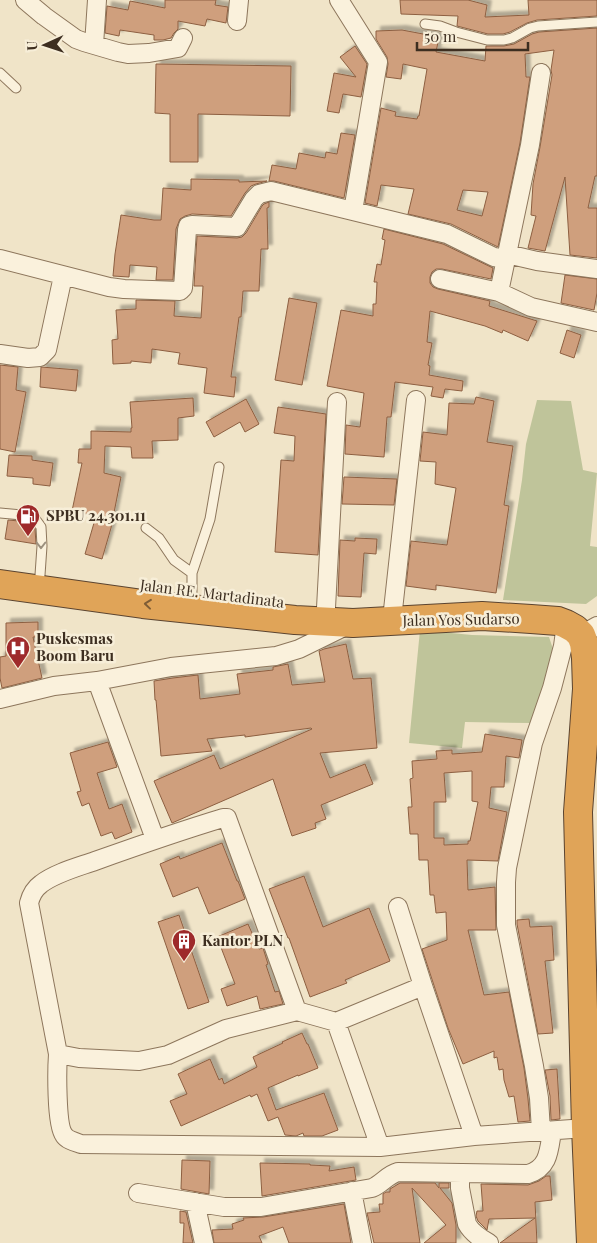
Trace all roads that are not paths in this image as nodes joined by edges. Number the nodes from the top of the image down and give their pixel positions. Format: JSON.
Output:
{"nodes":[{"id":1,"x":26,"y":0,"type":"edge"},
{"id":2,"x":97,"y":0,"type":"edge"},
{"id":3,"x":239,"y":0,"type":"edge"},
{"id":4,"x":339,"y":0,"type":"edge"},
{"id":5,"x":237,"y":21,"type":"dead end"},
{"id":6,"x":597,"y":22,"type":"edge"},
{"id":7,"x":425,"y":24,"type":"dead end"},
{"id":8,"x":183,"y":38,"type":"dead end"},
{"id":9,"x":94,"y":45,"type":"junction"},
{"id":10,"x":0,"y":73,"type":"edge"},
{"id":11,"x":540,"y":73,"type":"dead end"},
{"id":12,"x":16,"y":88,"type":"dead end"},
{"id":13,"x":353,"y":211,"type":"junction"},
{"id":14,"x":506,"y":256,"type":"junction"},
{"id":15,"x":0,"y":259,"type":"edge"},
{"id":16,"x":597,"y":269,"type":"edge"},
{"id":17,"x":64,"y":276,"type":"junction"},
{"id":18,"x":440,"y":279,"type":"dead end"},
{"id":19,"x":499,"y":292,"type":"junction"},
{"id":20,"x":597,"y":322,"type":"edge"},
{"id":21,"x":0,"y":354,"type":"edge"},
{"id":22,"x":416,"y":400,"type":"dead end"},
{"id":23,"x":337,"y":402,"type":"dead end"},
{"id":24,"x":219,"y":467,"type":"dead end"},
{"id":25,"x":0,"y":513,"type":"edge"},
{"id":26,"x":146,"y":528,"type":"dead end"},
{"id":27,"x":0,"y":570,"type":"edge"},
{"id":28,"x":40,"y":575,"type":"junction"},
{"id":29,"x":0,"y":584,"type":"edge"},
{"id":30,"x":191,"y":591,"type":"junction"},
{"id":31,"x":326,"y":608,"type":"junction"},
{"id":32,"x":393,"y":610,"type":"junction"},
{"id":33,"x":424,"y":619,"type":"junction"},
{"id":34,"x":353,"y":623,"type":"junction"},
{"id":35,"x":581,"y":628,"type":"edge"},
{"id":36,"x":97,"y":681,"type":"junction"},
{"id":37,"x":0,"y":699,"type":"edge"},
{"id":38,"x":155,"y":839,"type":"junction"},
{"id":39,"x":398,"y":907,"type":"dead end"},
{"id":40,"x":423,"y":986,"type":"junction"},
{"id":41,"x":297,"y":1011,"type":"junction"},
{"id":42,"x":336,"y":1022,"type":"junction"},
{"id":43,"x":58,"y":1054,"type":"junction"},
{"id":44,"x":592,"y":1127,"type":"edge"},
{"id":45,"x":546,"y":1131,"type":"junction"},
{"id":46,"x":474,"y":1136,"type":"junction"},
{"id":47,"x":380,"y":1147,"type":"junction"},
{"id":48,"x":460,"y":1173,"type":"junction"},
{"id":49,"x":352,"y":1191,"type":"junction"},
{"id":50,"x":138,"y":1193,"type":"dead end"},
{"id":51,"x":195,"y":1202,"type":"junction"},
{"id":52,"x":204,"y":1243,"type":"edge"},
{"id":53,"x":362,"y":1243,"type":"edge"},
{"id":54,"x":489,"y":1243,"type":"edge"},
{"id":55,"x":591,"y":1243,"type":"edge"}],
"edges":[{"from":1,"to":9,"type":"street"},
{"from":2,"to":9,"type":"street"},
{"from":3,"to":5,"type":"street"},
{"from":4,"to":13,"type":"street"},
{"from":6,"to":7,"type":"lane"},
{"from":8,"to":9,"type":"street"},
{"from":10,"to":12,"type":"lane"},
{"from":11,"to":14,"type":"street"},
{"from":13,"to":14,"type":"street"},
{"from":13,"to":17,"type":"street"},
{"from":14,"to":16,"type":"street"},
{"from":14,"to":19,"type":"street"},
{"from":15,"to":17,"type":"street"},
{"from":17,"to":21,"type":"street"},
{"from":18,"to":19,"type":"street"},
{"from":19,"to":20,"type":"street"},
{"from":22,"to":32,"type":"street"},
{"from":23,"to":31,"type":"street"},
{"from":24,"to":30,"type":"lane"},
{"from":25,"to":28,"type":"lane","one_way":true},
{"from":26,"to":30,"type":"lane"},
{"from":27,"to":28,"type":"highway","name":"Jalan RE. Martadinata"},
{"from":28,"to":30,"type":"highway","name":"Jalan RE. Martadinata"},
{"from":30,"to":29,"type":"highway","name":"Jalan Yos Sudarso","one_way":true},
{"from":30,"to":31,"type":"highway","name":"Jalan RE. Martadinata"},
{"from":30,"to":34,"type":"highway","name":"Jalan Yos Sudarso"},
{"from":31,"to":32,"type":"highway","name":"Jalan RE. Martadinata"},
{"from":32,"to":33,"type":"highway","name":"Jalan RE. Martadinata"},
{"from":33,"to":34,"type":"highway","name":"Jalan Yos Sudarso"},
{"from":33,"to":35,"type":"highway","name":"Jalan Yos Sudarso"},
{"from":34,"to":36,"type":"street"},
{"from":35,"to":44,"type":"highway"},
{"from":35,"to":45,"type":"street"},
{"from":36,"to":37,"type":"street"},
{"from":36,"to":38,"type":"street"},
{"from":38,"to":41,"type":"street"},
{"from":38,"to":43,"type":"street"},
{"from":39,"to":40,"type":"street"},
{"from":40,"to":42,"type":"street"},
{"from":40,"to":46,"type":"street"},
{"from":41,"to":42,"type":"street"},
{"from":41,"to":43,"type":"street"},
{"from":42,"to":47,"type":"street"},
{"from":43,"to":47,"type":"street"},
{"from":44,"to":45,"type":"street"},
{"from":44,"to":55,"type":"highway"},
{"from":45,"to":46,"type":"street"},
{"from":45,"to":48,"type":"street"},
{"from":46,"to":47,"type":"street"},
{"from":48,"to":49,"type":"street"},
{"from":48,"to":54,"type":"street"},
{"from":49,"to":51,"type":"street"},
{"from":49,"to":53,"type":"street"},
{"from":50,"to":51,"type":"street"},
{"from":51,"to":52,"type":"street"}]}
